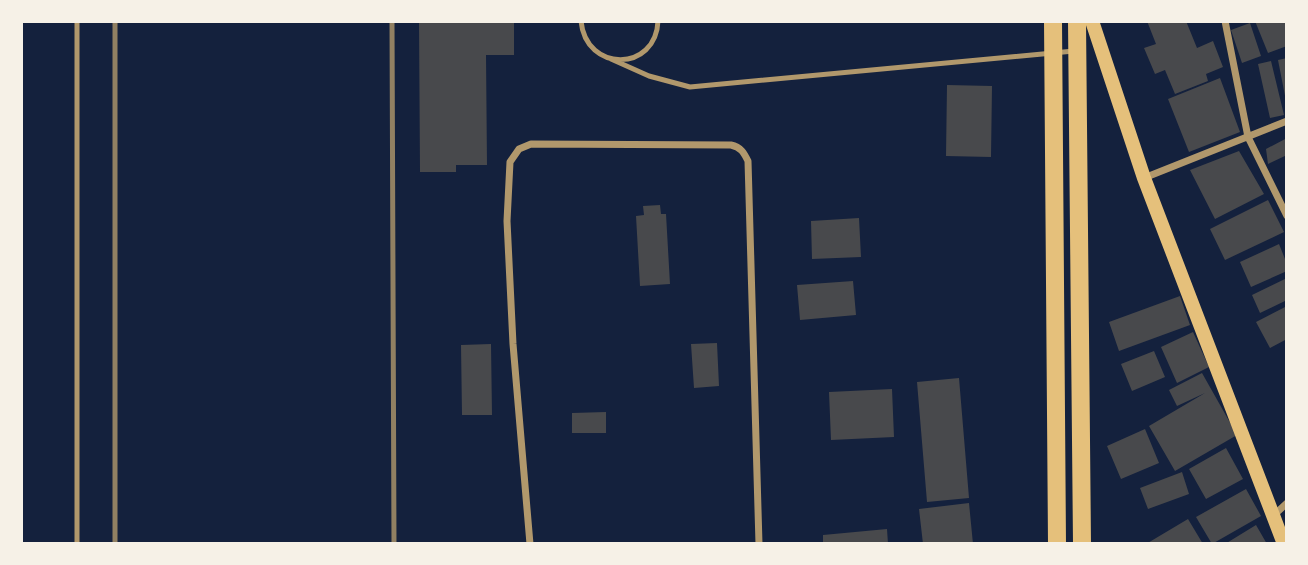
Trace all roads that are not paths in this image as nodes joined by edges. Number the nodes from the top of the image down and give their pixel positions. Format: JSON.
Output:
{"nodes":[{"id":1,"x":78,"y":21,"type":"edge"},
{"id":2,"x":580,"y":21,"type":"edge"},
{"id":3,"x":658,"y":21,"type":"edge"},
{"id":4,"x":1053,"y":21,"type":"edge"},
{"id":5,"x":1077,"y":21,"type":"edge"},
{"id":6,"x":1092,"y":21,"type":"edge"},
{"id":7,"x":1225,"y":21,"type":"edge"},
{"id":8,"x":1078,"y":51,"type":"junction"},
{"id":9,"x":1053,"y":54,"type":"junction"},
{"id":10,"x":611,"y":59,"type":"junction"},
{"id":11,"x":1287,"y":121,"type":"edge"},
{"id":12,"x":1248,"y":137,"type":"junction"},
{"id":13,"x":1144,"y":178,"type":"junction"},
{"id":14,"x":1287,"y":216,"type":"edge"},
{"id":15,"x":1287,"y":503,"type":"edge"},
{"id":16,"x":1273,"y":516,"type":"junction"},
{"id":17,"x":77,"y":544,"type":"edge"},
{"id":18,"x":530,"y":544,"type":"edge"},
{"id":19,"x":759,"y":544,"type":"edge"},
{"id":20,"x":1057,"y":544,"type":"edge"},
{"id":21,"x":1082,"y":544,"type":"edge"},
{"id":22,"x":1284,"y":544,"type":"edge"}],
"edges":[{"from":1,"to":17,"type":"lane"},
{"from":2,"to":10,"type":"lane"},
{"from":3,"to":10,"type":"lane"},
{"from":4,"to":9,"type":"main road"},
{"from":5,"to":8,"type":"main road"},
{"from":6,"to":13,"type":"main road"},
{"from":7,"to":12,"type":"street"},
{"from":8,"to":9,"type":"lane"},
{"from":8,"to":21,"type":"main road"},
{"from":9,"to":10,"type":"lane"},
{"from":9,"to":20,"type":"main road"},
{"from":11,"to":12,"type":"street"},
{"from":12,"to":13,"type":"street"},
{"from":12,"to":14,"type":"street"},
{"from":13,"to":16,"type":"main road"},
{"from":15,"to":16,"type":"street"},
{"from":16,"to":22,"type":"main road"},
{"from":18,"to":19,"type":"street"}]}
